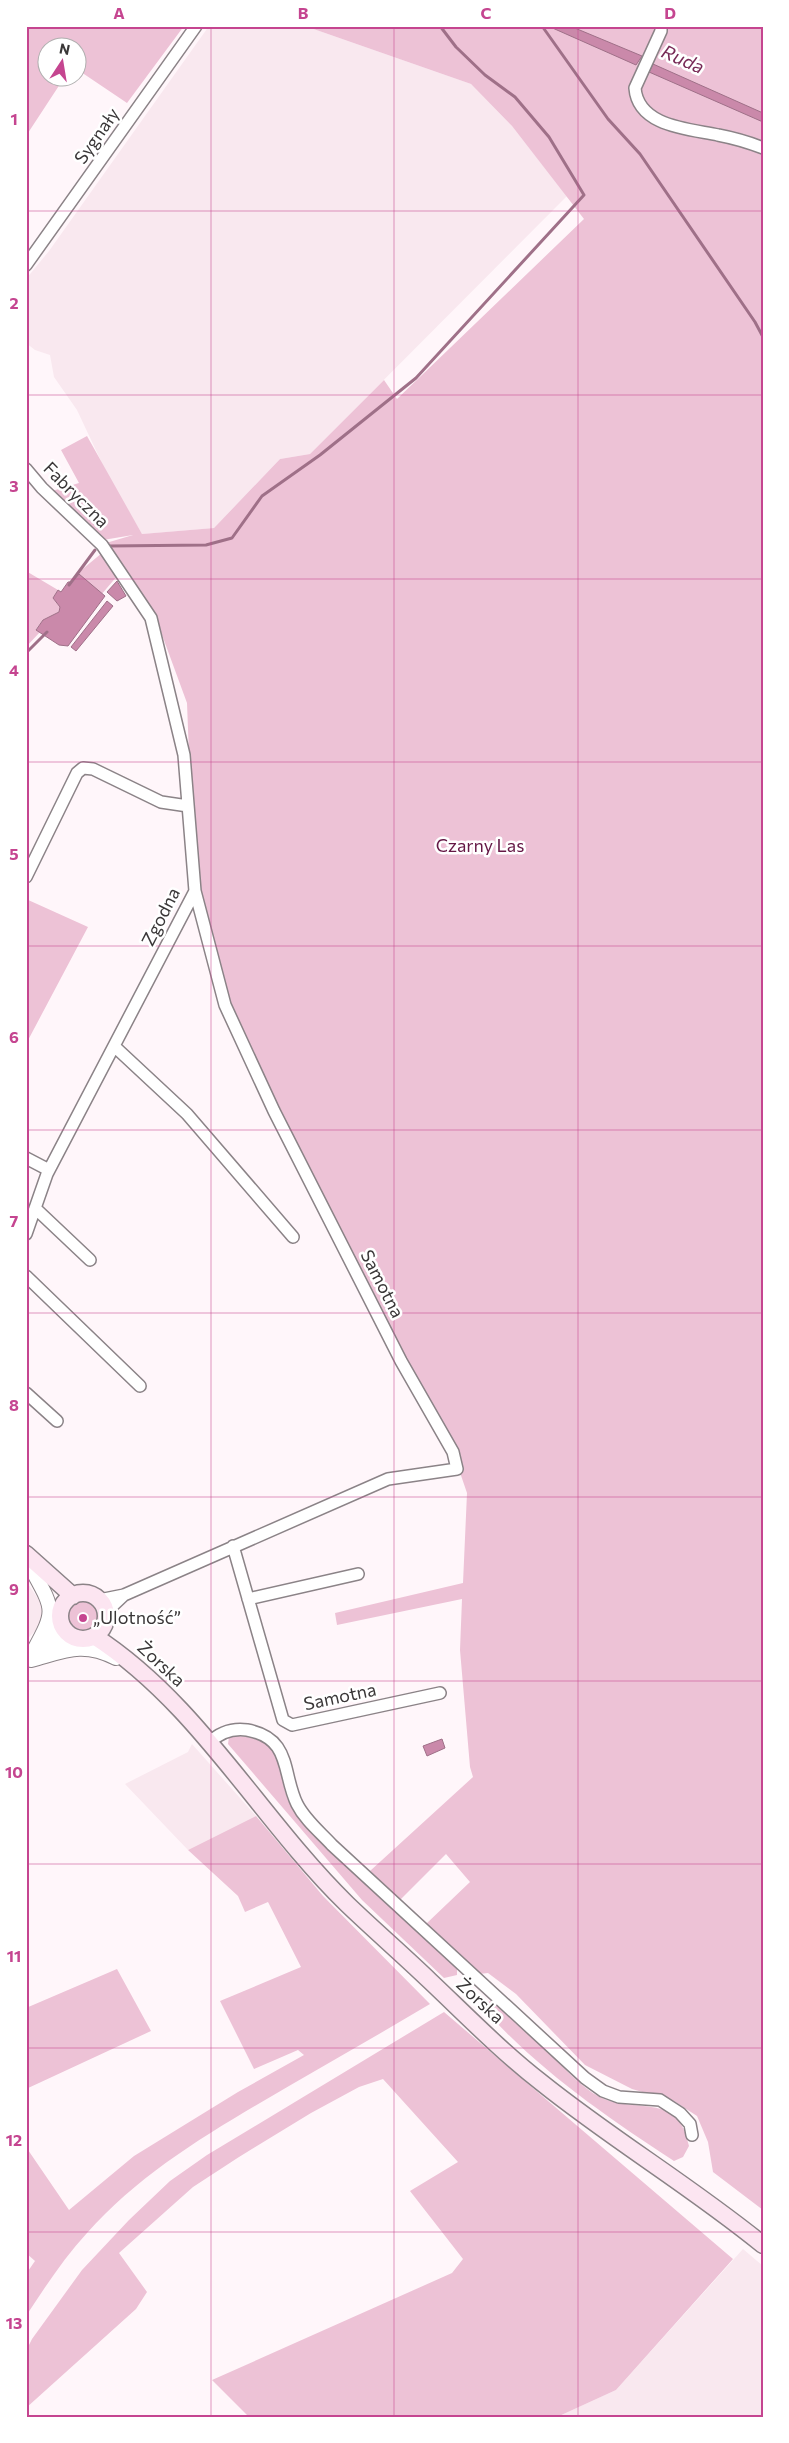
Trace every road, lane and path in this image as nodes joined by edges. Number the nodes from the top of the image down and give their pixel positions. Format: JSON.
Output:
{"nodes":[{"id":1,"x":196,"y":26,"type":"edge"},
{"id":2,"x":661,"y":26,"type":"edge"},
{"id":3,"x":763,"y":148,"type":"edge"},
{"id":4,"x":26,"y":265,"type":"edge"},
{"id":5,"x":26,"y":469,"type":"edge"},
{"id":6,"x":102,"y":545,"type":"joint"},
{"id":7,"x":188,"y":806,"type":"junction"},
{"id":8,"x":26,"y":877,"type":"edge"},
{"id":9,"x":196,"y":891,"type":"junction"},
{"id":10,"x":114,"y":1046,"type":"junction"},
{"id":11,"x":26,"y":1158,"type":"edge"},
{"id":12,"x":49,"y":1170,"type":"junction"},
{"id":13,"x":35,"y":1208,"type":"junction"},
{"id":14,"x":26,"y":1234,"type":"edge"},
{"id":15,"x":293,"y":1237,"type":"dead end"},
{"id":16,"x":90,"y":1260,"type":"dead end"},
{"id":17,"x":26,"y":1276,"type":"edge"},
{"id":18,"x":140,"y":1386,"type":"dead end"},
{"id":19,"x":26,"y":1393,"type":"edge"},
{"id":20,"x":57,"y":1421,"type":"dead end"},
{"id":21,"x":233,"y":1546,"type":"junction"},
{"id":22,"x":26,"y":1554,"type":"edge"},
{"id":23,"x":29,"y":1567,"type":"edge"},
{"id":24,"x":358,"y":1574,"type":"dead end"},
{"id":25,"x":248,"y":1600,"type":"junction"},
{"id":26,"x":68,"y":1601,"type":"junction"},
{"id":27,"x":100,"y":1618,"type":"junction"},
{"id":28,"x":66,"y":1629,"type":"junction"},
{"id":29,"x":29,"y":1657,"type":"edge"},
{"id":30,"x":140,"y":1670,"type":"junction"},
{"id":31,"x":440,"y":1693,"type":"dead end"},
{"id":32,"x":177,"y":1706,"type":"junction"},
{"id":33,"x":209,"y":1743,"type":"junction"},
{"id":34,"x":692,"y":2135,"type":"dead end"},
{"id":35,"x":763,"y":2244,"type":"edge"}],
"edges":[{"from":1,"to":4,"type":"street","name":"Sygnały"},
{"from":2,"to":3,"type":"street"},
{"from":5,"to":6,"type":"street","name":"Fabryczna"},
{"from":6,"to":7,"type":"street","name":"Zgodna"},
{"from":7,"to":8,"type":"street"},
{"from":7,"to":9,"type":"street","name":"Zgodna"},
{"from":9,"to":10,"type":"street","name":"Zgodna"},
{"from":9,"to":21,"type":"street","name":"Samotna"},
{"from":10,"to":12,"type":"street","name":"Zgodna"},
{"from":10,"to":15,"type":"street"},
{"from":11,"to":12,"type":"street"},
{"from":12,"to":13,"type":"street","name":"Zgodna"},
{"from":13,"to":14,"type":"street","name":"Zgodna"},
{"from":13,"to":16,"type":"street"},
{"from":17,"to":18,"type":"street"},
{"from":19,"to":20,"type":"street"},
{"from":21,"to":25,"type":"street","name":"Samotna"},
{"from":21,"to":27,"type":"street","name":"Samotna"},
{"from":22,"to":26,"type":"main road"},
{"from":23,"to":26,"type":"main road"},
{"from":23,"to":29,"type":"street"},
{"from":24,"to":25,"type":"street"},
{"from":25,"to":31,"type":"street","name":"Samotna"},
{"from":26,"to":27,"type":"main road"},
{"from":26,"to":28,"type":"main road"},
{"from":27,"to":28,"type":"main road"},
{"from":27,"to":30,"type":"main road","name":"Żorska"},
{"from":27,"to":32,"type":"main road","name":"Żorska"},
{"from":28,"to":29,"type":"street"},
{"from":29,"to":30,"type":"street"},
{"from":30,"to":32,"type":"main road","name":"Żorska"},
{"from":32,"to":33,"type":"main road","name":"Żorska"},
{"from":33,"to":34,"type":"street"},
{"from":33,"to":35,"type":"main road","name":"Żorska"}]}
